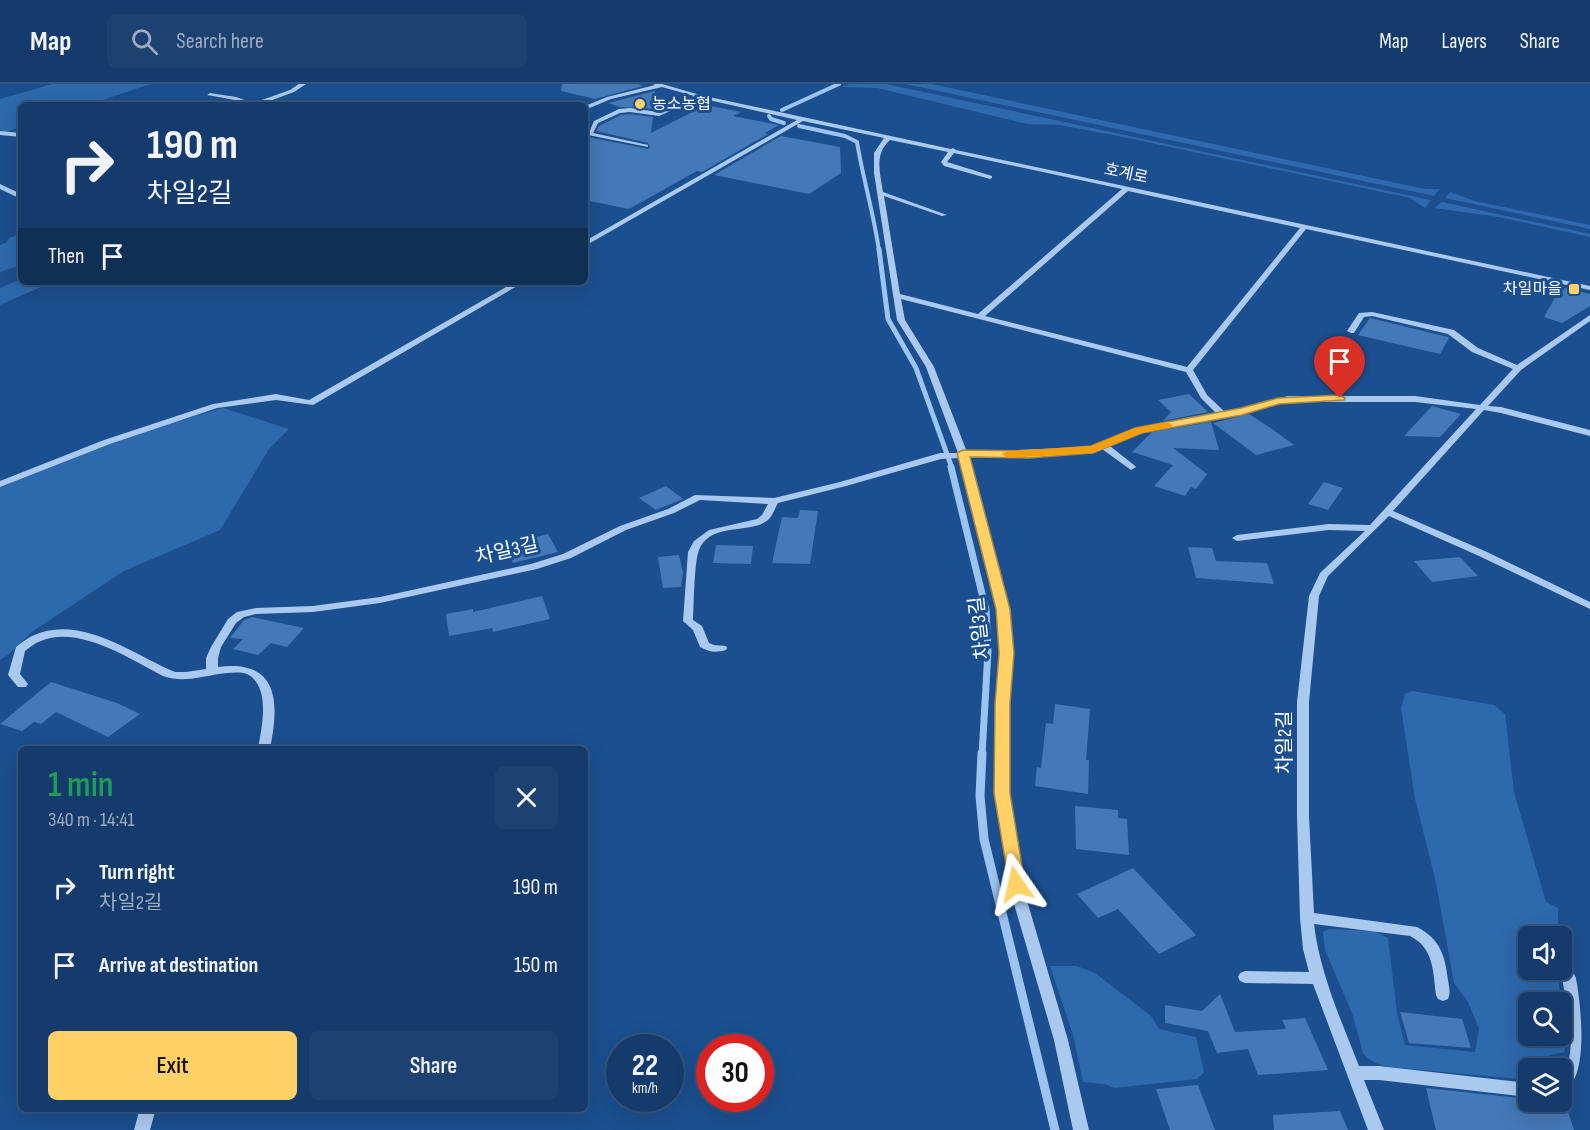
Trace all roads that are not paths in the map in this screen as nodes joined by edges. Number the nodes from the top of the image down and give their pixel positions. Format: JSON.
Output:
{"nodes":[{"id":1,"x":303,"y":84,"type":"edge"},
{"id":2,"x":658,"y":85,"type":"edge"},
{"id":3,"x":210,"y":95,"type":"dead end"},
{"id":4,"x":699,"y":96,"type":"junction"},
{"id":5,"x":244,"y":102,"type":"edge"},
{"id":6,"x":261,"y":102,"type":"edge"},
{"id":7,"x":588,"y":107,"type":"edge"},
{"id":8,"x":802,"y":119,"type":"junction"},
{"id":9,"x":0,"y":133,"type":"edge"},
{"id":10,"x":18,"y":135,"type":"edge"},
{"id":11,"x":889,"y":137,"type":"junction"},
{"id":12,"x":646,"y":146,"type":"dead end"},
{"id":13,"x":953,"y":150,"type":"junction"},
{"id":14,"x":990,"y":177,"type":"dead end"},
{"id":15,"x":0,"y":186,"type":"edge"},
{"id":16,"x":1127,"y":188,"type":"junction"},
{"id":17,"x":881,"y":194,"type":"junction"},
{"id":18,"x":18,"y":195,"type":"edge"},
{"id":19,"x":944,"y":214,"type":"dead end"},
{"id":20,"x":1305,"y":226,"type":"junction"},
{"id":21,"x":588,"y":242,"type":"edge"},
{"id":22,"x":515,"y":285,"type":"edge"},
{"id":23,"x":1590,"y":288,"type":"edge"},
{"id":24,"x":896,"y":295,"type":"junction"},
{"id":25,"x":980,"y":316,"type":"junction"},
{"id":26,"x":1590,"y":317,"type":"edge"},
{"id":27,"x":1351,"y":331,"type":"dead end"},
{"id":28,"x":1518,"y":368,"type":"junction"},
{"id":29,"x":1189,"y":370,"type":"junction"},
{"id":30,"x":1482,"y":408,"type":"junction"},
{"id":31,"x":1223,"y":415,"type":"junction"},
{"id":32,"x":1590,"y":433,"type":"edge"},
{"id":33,"x":1104,"y":446,"type":"junction"},
{"id":34,"x":963,"y":453,"type":"junction"},
{"id":35,"x":1131,"y":467,"type":"dead end"},
{"id":36,"x":0,"y":484,"type":"edge"},
{"id":37,"x":774,"y":501,"type":"junction"},
{"id":38,"x":1387,"y":512,"type":"junction"},
{"id":39,"x":1373,"y":528,"type":"junction"},
{"id":40,"x":1237,"y":538,"type":"dead end"},
{"id":41,"x":1590,"y":606,"type":"edge"},
{"id":42,"x":722,"y":648,"type":"dead end"},
{"id":43,"x":212,"y":672,"type":"junction"},
{"id":44,"x":22,"y":684,"type":"dead end"},
{"id":45,"x":264,"y":746,"type":"edge"},
{"id":46,"x":1306,"y":918,"type":"junction"},
{"id":47,"x":1245,"y":977,"type":"dead end"},
{"id":48,"x":1318,"y":978,"type":"junction"},
{"id":49,"x":1569,"y":980,"type":"edge"},
{"id":50,"x":1443,"y":995,"type":"dead end"},
{"id":51,"x":1353,"y":1073,"type":"junction"},
{"id":52,"x":1572,"y":1077,"type":"edge"},
{"id":53,"x":1518,"y":1089,"type":"edge"},
{"id":54,"x":147,"y":1112,"type":"edge"},
{"id":55,"x":142,"y":1130,"type":"edge"},
{"id":56,"x":1081,"y":1130,"type":"edge"},
{"id":57,"x":1376,"y":1130,"type":"edge"}],
"edges":[{"from":1,"to":6,"type":"street"},
{"from":2,"to":4,"type":"street","name":"호계로"},
{"from":2,"to":7,"type":"street"},
{"from":3,"to":5,"type":"street"},
{"from":4,"to":8,"type":"street","name":"호계로"},
{"from":4,"to":12,"type":"street"},
{"from":8,"to":11,"type":"street","name":"호계로"},
{"from":8,"to":21,"type":"street"},
{"from":9,"to":10,"type":"street"},
{"from":11,"to":13,"type":"street","name":"호계로"},
{"from":11,"to":17,"type":"street","name":"차일3길"},
{"from":13,"to":14,"type":"street"},
{"from":13,"to":16,"type":"street","name":"호계로"},
{"from":15,"to":18,"type":"street"},
{"from":16,"to":20,"type":"street","name":"호계로"},
{"from":16,"to":25,"type":"street"},
{"from":17,"to":19,"type":"street"},
{"from":17,"to":24,"type":"street","name":"차일3길"},
{"from":20,"to":23,"type":"street","name":"호계로"},
{"from":20,"to":29,"type":"street"},
{"from":22,"to":36,"type":"street"},
{"from":24,"to":25,"type":"street"},
{"from":24,"to":34,"type":"street","name":"차일3길"},
{"from":25,"to":29,"type":"street"},
{"from":26,"to":28,"type":"street","name":"차일2길"},
{"from":27,"to":28,"type":"street"},
{"from":28,"to":30,"type":"street","name":"차일2길"},
{"from":29,"to":31,"type":"street"},
{"from":30,"to":31,"type":"street"},
{"from":30,"to":32,"type":"street"},
{"from":30,"to":38,"type":"street","name":"차일2길"},
{"from":31,"to":33,"type":"street"},
{"from":33,"to":34,"type":"street"},
{"from":33,"to":35,"type":"street"},
{"from":34,"to":37,"type":"street","name":"차일3길"},
{"from":34,"to":56,"type":"street","name":"차일3길"},
{"from":37,"to":42,"type":"street"},
{"from":37,"to":43,"type":"street","name":"차일3길"},
{"from":38,"to":39,"type":"street","name":"차일2길"},
{"from":38,"to":41,"type":"street"},
{"from":39,"to":40,"type":"street"},
{"from":39,"to":46,"type":"street","name":"차일2길"},
{"from":43,"to":44,"type":"street"},
{"from":43,"to":45,"type":"street"},
{"from":46,"to":48,"type":"street","name":"차일2길"},
{"from":46,"to":50,"type":"street"},
{"from":47,"to":48,"type":"street"},
{"from":48,"to":51,"type":"street","name":"차일2길"},
{"from":49,"to":52,"type":"street"},
{"from":51,"to":53,"type":"street"},
{"from":51,"to":57,"type":"street","name":"차일2길"},
{"from":54,"to":55,"type":"street"}]}
